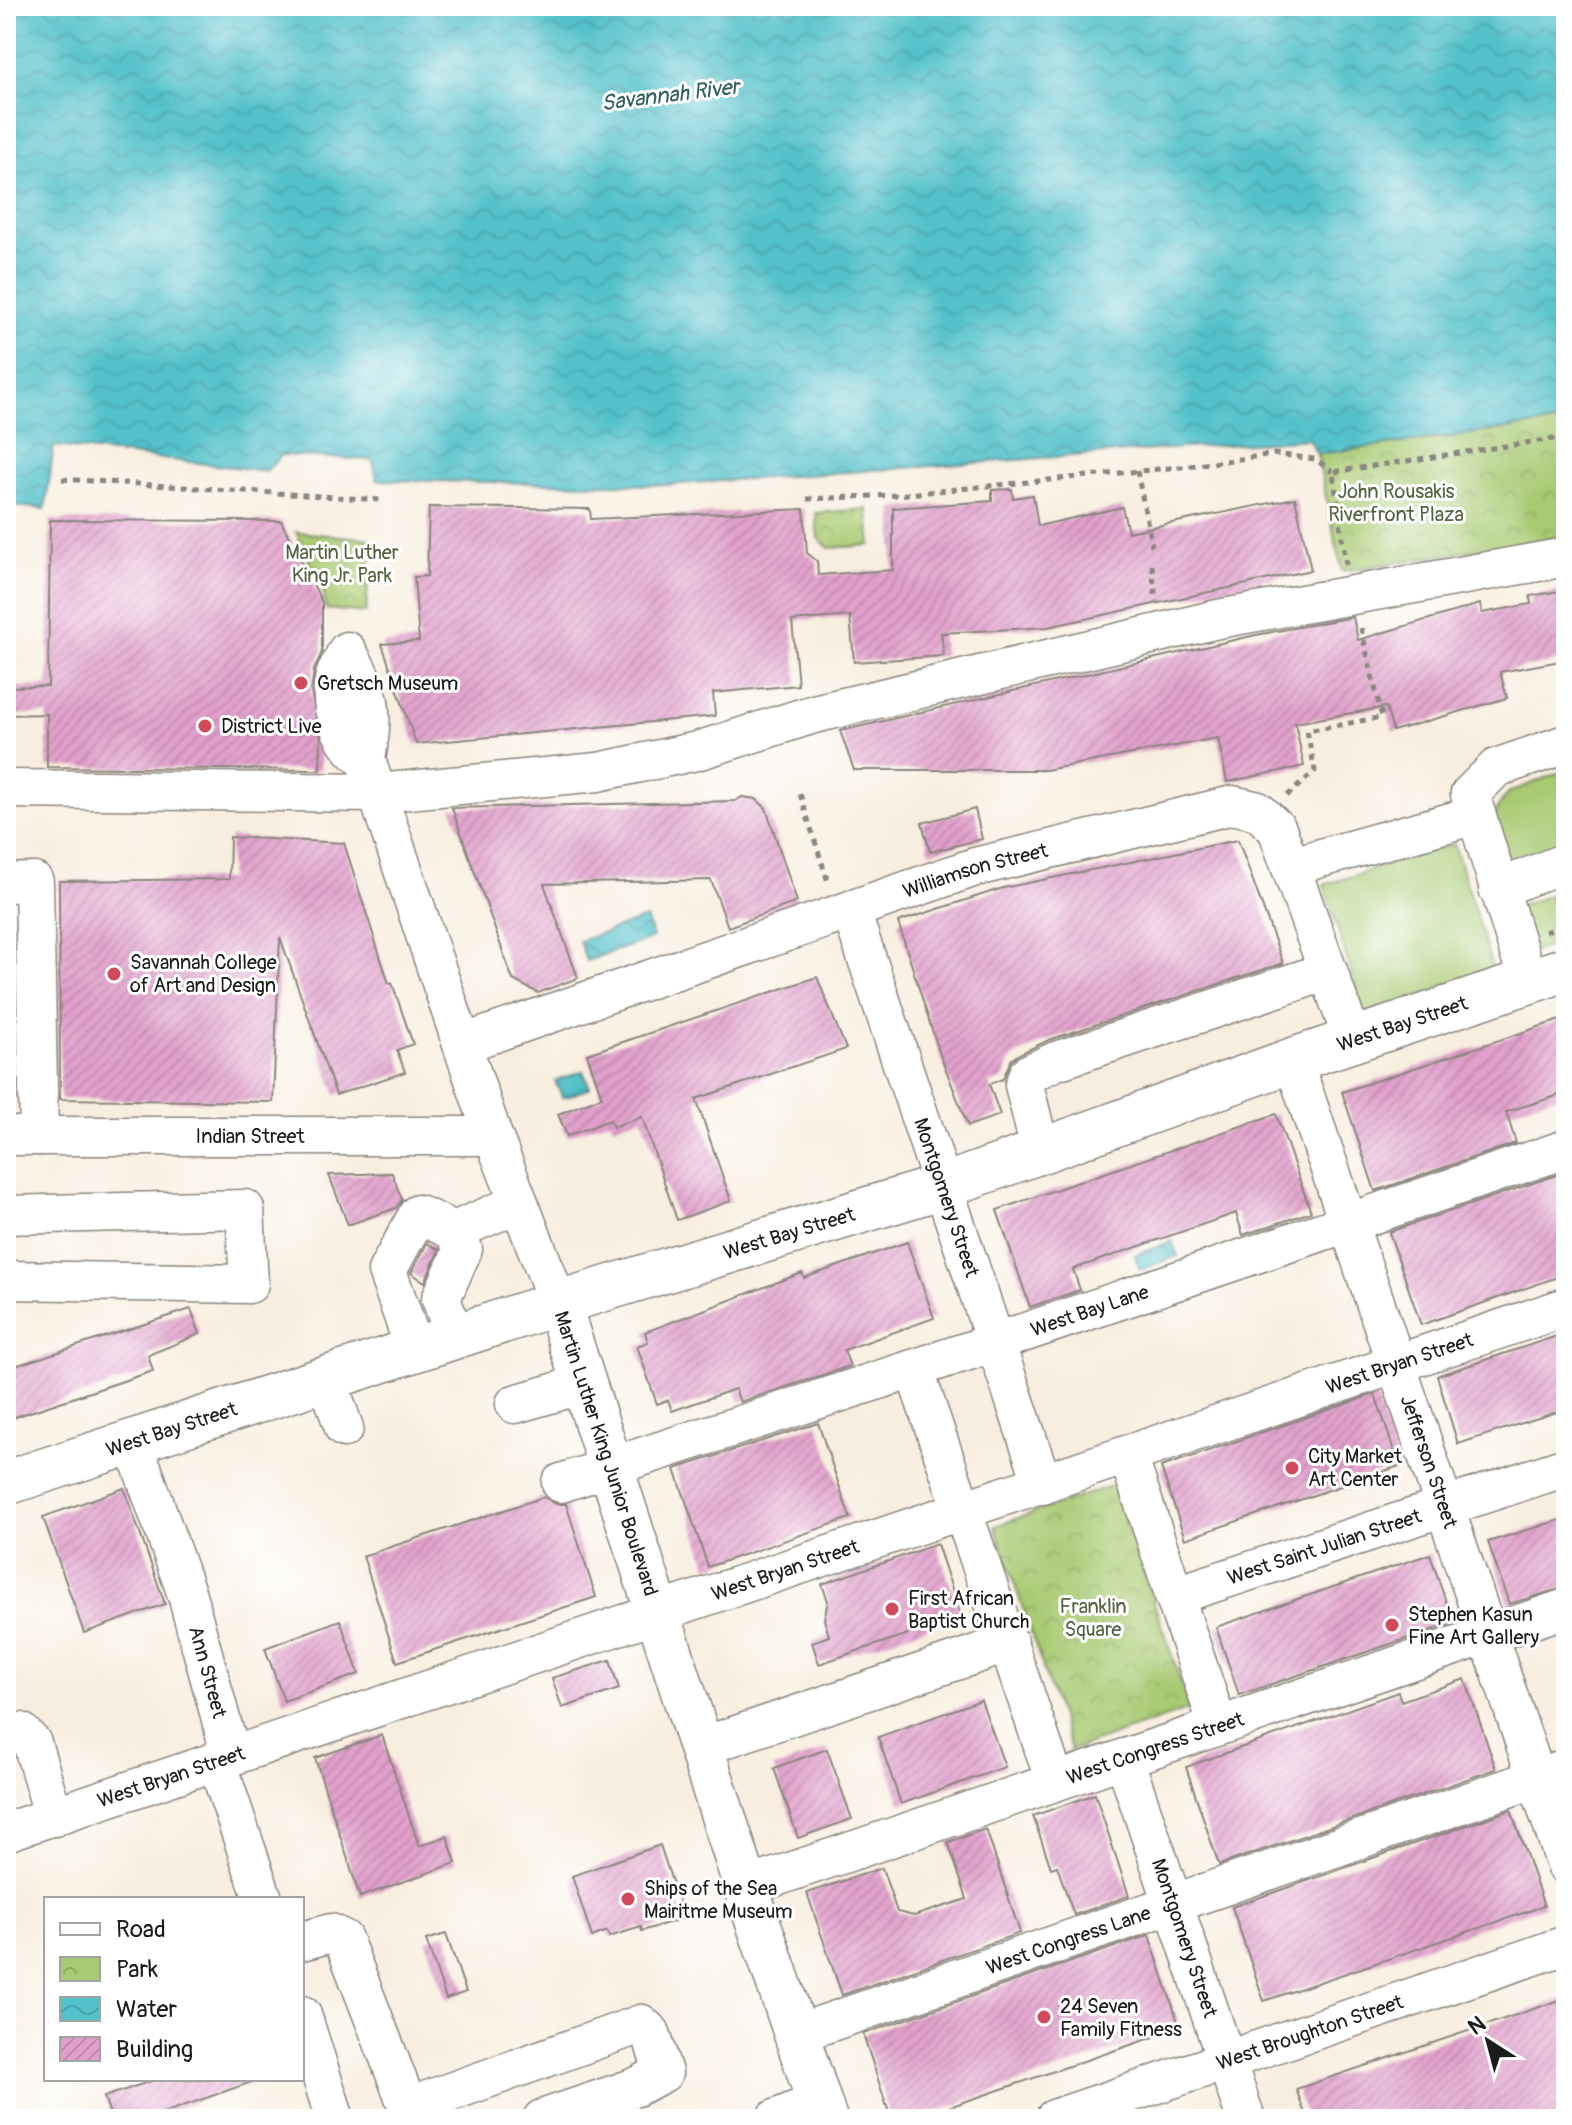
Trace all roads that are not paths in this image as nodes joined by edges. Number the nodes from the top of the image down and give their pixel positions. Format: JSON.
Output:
{"nodes":[{"id":1,"x":1566,"y":557,"type":"edge"},
{"id":2,"x":1566,"y":744,"type":"edge"},
{"id":3,"x":372,"y":776,"type":"junction"},
{"id":4,"x":6,"y":789,"type":"edge"},
{"id":5,"x":1476,"y":815,"type":"junction"},
{"id":6,"x":1566,"y":862,"type":"edge"},
{"id":7,"x":1292,"y":866,"type":"junction"},
{"id":8,"x":6,"y":883,"type":"edge"},
{"id":9,"x":1498,"y":889,"type":"junction"},
{"id":10,"x":841,"y":900,"type":"junction"},
{"id":11,"x":1328,"y":971,"type":"junction"},
{"id":12,"x":1547,"y":975,"type":"edge"},
{"id":13,"x":1353,"y":1041,"type":"junction"},
{"id":14,"x":22,"y":1042,"type":"edge"},
{"id":15,"x":462,"y":1044,"type":"junction"},
{"id":16,"x":1293,"y":1060,"type":"junction"},
{"id":17,"x":23,"y":1136,"type":"edge"},
{"id":18,"x":493,"y":1136,"type":"junction"},
{"id":19,"x":1040,"y":1149,"type":"junction"},
{"id":20,"x":1566,"y":1149,"type":"edge"},
{"id":21,"x":944,"y":1186,"type":"junction"},
{"id":22,"x":519,"y":1203,"type":"junction"},
{"id":23,"x":6,"y":1215,"type":"edge"},
{"id":24,"x":1350,"y":1222,"type":"junction"},
{"id":25,"x":454,"y":1231,"type":"junction"},
{"id":26,"x":6,"y":1280,"type":"edge"},
{"id":27,"x":558,"y":1303,"type":"junction"},
{"id":28,"x":1566,"y":1307,"type":"edge"},
{"id":29,"x":996,"y":1342,"type":"junction"},
{"id":30,"x":435,"y":1343,"type":"junction"},
{"id":31,"x":1397,"y":1365,"type":"junction"},
{"id":32,"x":914,"y":1369,"type":"junction"},
{"id":33,"x":327,"y":1379,"type":"junction"},
{"id":34,"x":584,"y":1384,"type":"junction"},
{"id":35,"x":515,"y":1404,"type":"dead end"},
{"id":36,"x":344,"y":1428,"type":"dead end"},
{"id":37,"x":133,"y":1442,"type":"junction"},
{"id":38,"x":1128,"y":1456,"type":"junction"},
{"id":39,"x":1566,"y":1467,"type":"edge"},
{"id":40,"x":611,"y":1468,"type":"junction"},
{"id":41,"x":6,"y":1483,"type":"edge"},
{"id":42,"x":561,"y":1483,"type":"dead end"},
{"id":43,"x":1043,"y":1485,"type":"junction"},
{"id":44,"x":1445,"y":1507,"type":"junction"},
{"id":45,"x":965,"y":1511,"type":"junction"},
{"id":46,"x":1174,"y":1596,"type":"junction"},
{"id":47,"x":1566,"y":1608,"type":"edge"},
{"id":48,"x":658,"y":1615,"type":"junction"},
{"id":49,"x":1488,"y":1634,"type":"junction"},
{"id":50,"x":1009,"y":1643,"type":"junction"},
{"id":51,"x":1218,"y":1726,"type":"junction"},
{"id":52,"x":6,"y":1735,"type":"edge"},
{"id":53,"x":701,"y":1747,"type":"junction"},
{"id":54,"x":1124,"y":1758,"type":"junction"},
{"id":55,"x":217,"y":1763,"type":"junction"},
{"id":56,"x":1551,"y":1773,"type":"edge"},
{"id":57,"x":1055,"y":1781,"type":"junction"},
{"id":58,"x":54,"y":1817,"type":"junction"},
{"id":59,"x":6,"y":1832,"type":"edge"},
{"id":60,"x":1566,"y":1865,"type":"edge"},
{"id":61,"x":746,"y":1887,"type":"junction"},
{"id":62,"x":262,"y":1897,"type":"edge"},
{"id":63,"x":1173,"y":1906,"type":"junction"},
{"id":64,"x":304,"y":1940,"type":"edge"},
{"id":65,"x":1566,"y":1945,"type":"edge"},
{"id":66,"x":304,"y":2021,"type":"edge"},
{"id":67,"x":796,"y":2034,"type":"junction"},
{"id":68,"x":1226,"y":2061,"type":"junction"},
{"id":69,"x":628,"y":2105,"type":"edge"},
{"id":70,"x":822,"y":2110,"type":"edge"},
{"id":71,"x":410,"y":2113,"type":"edge"},
{"id":72,"x":335,"y":2119,"type":"edge"},
{"id":73,"x":542,"y":2119,"type":"edge"},
{"id":74,"x":775,"y":2119,"type":"edge"},
{"id":75,"x":1054,"y":2119,"type":"edge"},
{"id":76,"x":1246,"y":2119,"type":"edge"}],
"edges":[{"from":1,"to":3,"type":"street"},
{"from":2,"to":5,"type":"street"},
{"from":3,"to":4,"type":"street"},
{"from":3,"to":15,"type":"street","name":"Martin Luther King Junior Boulevard"},
{"from":5,"to":7,"type":"street"},
{"from":5,"to":9,"type":"street"},
{"from":6,"to":9,"type":"street"},
{"from":7,"to":10,"type":"street","name":"Williamson Street"},
{"from":7,"to":11,"type":"street"},
{"from":8,"to":14,"type":"street"},
{"from":9,"to":12,"type":"street"},
{"from":10,"to":15,"type":"street","name":"Williamson Street"},
{"from":10,"to":21,"type":"street","name":"Montgomery Street"},
{"from":11,"to":13,"type":"street"},
{"from":11,"to":19,"type":"street"},
{"from":12,"to":13,"type":"main road","name":"West Bay Street"},
{"from":13,"to":16,"type":"main road","name":"West Bay Street"},
{"from":14,"to":17,"type":"street"},
{"from":15,"to":18,"type":"street","name":"Martin Luther King Junior Boulevard"},
{"from":16,"to":19,"type":"main road","name":"West Bay Street"},
{"from":16,"to":24,"type":"street","name":"Jefferson Street"},
{"from":17,"to":18,"type":"street","name":"Indian Street"},
{"from":18,"to":22,"type":"street","name":"Martin Luther King Junior Boulevard"},
{"from":19,"to":21,"type":"main road","name":"West Bay Street"},
{"from":20,"to":24,"type":"street","name":"West Bay Lane"},
{"from":21,"to":27,"type":"main road","name":"West Bay Street"},
{"from":21,"to":29,"type":"street","name":"Montgomery Street"},
{"from":22,"to":25,"type":"street"},
{"from":22,"to":27,"type":"street","name":"Martin Luther King Junior Boulevard"},
{"from":23,"to":26,"type":"street"},
{"from":24,"to":29,"type":"street","name":"West Bay Lane"},
{"from":24,"to":31,"type":"street","name":"Jefferson Street"},
{"from":25,"to":30,"type":"street"},
{"from":25,"to":30,"type":"street"},
{"from":27,"to":30,"type":"main road","name":"West Bay Street"},
{"from":27,"to":34,"type":"main road","name":"Martin Luther King Junior Boulevard"},
{"from":28,"to":31,"type":"street","name":"West Bryan Street"},
{"from":29,"to":32,"type":"street","name":"West Bay Lane"},
{"from":29,"to":43,"type":"street","name":"Montgomery Street"},
{"from":30,"to":33,"type":"main road","name":"West Bay Street"},
{"from":31,"to":38,"type":"street","name":"West Bryan Street"},
{"from":31,"to":44,"type":"street","name":"Jefferson Street"},
{"from":32,"to":40,"type":"street","name":"West Bay Lane"},
{"from":32,"to":45,"type":"street"},
{"from":33,"to":36,"type":"street"},
{"from":33,"to":37,"type":"main road","name":"West Bay Street"},
{"from":34,"to":35,"type":"street"},
{"from":34,"to":40,"type":"main road","name":"Martin Luther King Junior Boulevard"},
{"from":37,"to":41,"type":"main road","name":"West Bay Street"},
{"from":37,"to":55,"type":"street","name":"Ann Street"},
{"from":38,"to":43,"type":"street","name":"West Bryan Street"},
{"from":38,"to":46,"type":"street"},
{"from":39,"to":44,"type":"street","name":"West Saint Julian Street"},
{"from":40,"to":42,"type":"street","name":"West Bay Lane"},
{"from":40,"to":48,"type":"main road","name":"Martin Luther King Junior Boulevard"},
{"from":43,"to":45,"type":"street","name":"West Bryan Street"},
{"from":44,"to":46,"type":"street","name":"West Saint Julian Street"},
{"from":44,"to":49,"type":"street","name":"Jefferson Street"},
{"from":45,"to":48,"type":"street","name":"West Bryan Street"},
{"from":45,"to":50,"type":"street"},
{"from":46,"to":51,"type":"street"},
{"from":47,"to":49,"type":"street","name":"West Congress Street"},
{"from":48,"to":53,"type":"main road","name":"Martin Luther King Junior Boulevard"},
{"from":48,"to":55,"type":"street","name":"West Bryan Street"},
{"from":49,"to":51,"type":"street","name":"West Congress Street"},
{"from":49,"to":56,"type":"street","name":"Jefferson Street"},
{"from":50,"to":53,"type":"street"},
{"from":50,"to":57,"type":"street"},
{"from":51,"to":54,"type":"street","name":"West Congress Street"},
{"from":52,"to":58,"type":"street"},
{"from":53,"to":61,"type":"main road","name":"Martin Luther King Junior Boulevard"},
{"from":54,"to":57,"type":"street","name":"West Congress Street"},
{"from":54,"to":63,"type":"street","name":"Montgomery Street"},
{"from":55,"to":58,"type":"street","name":"West Bryan Street"},
{"from":55,"to":62,"type":"street"},
{"from":56,"to":60,"type":"street","name":"Jefferson Street"},
{"from":56,"to":63,"type":"street","name":"West Congress Lane"},
{"from":57,"to":61,"type":"street","name":"West Congress Street"},
{"from":58,"to":59,"type":"street","name":"West Bryan Street"},
{"from":61,"to":67,"type":"main road","name":"Martin Luther King Junior Boulevard"},
{"from":63,"to":67,"type":"street","name":"West Congress Lane"},
{"from":63,"to":68,"type":"street","name":"Montgomery Street"},
{"from":64,"to":71,"type":"street"},
{"from":65,"to":68,"type":"street","name":"West Broughton Street"},
{"from":66,"to":72,"type":"street"},
{"from":67,"to":70,"type":"main road","name":"Martin Luther King Junior Boulevard"},
{"from":68,"to":75,"type":"street","name":"West Broughton Street"},
{"from":68,"to":76,"type":"street","name":"Montgomery Street"},
{"from":69,"to":71,"type":"street"},
{"from":69,"to":73,"type":"street"},
{"from":70,"to":74,"type":"street"}]}
